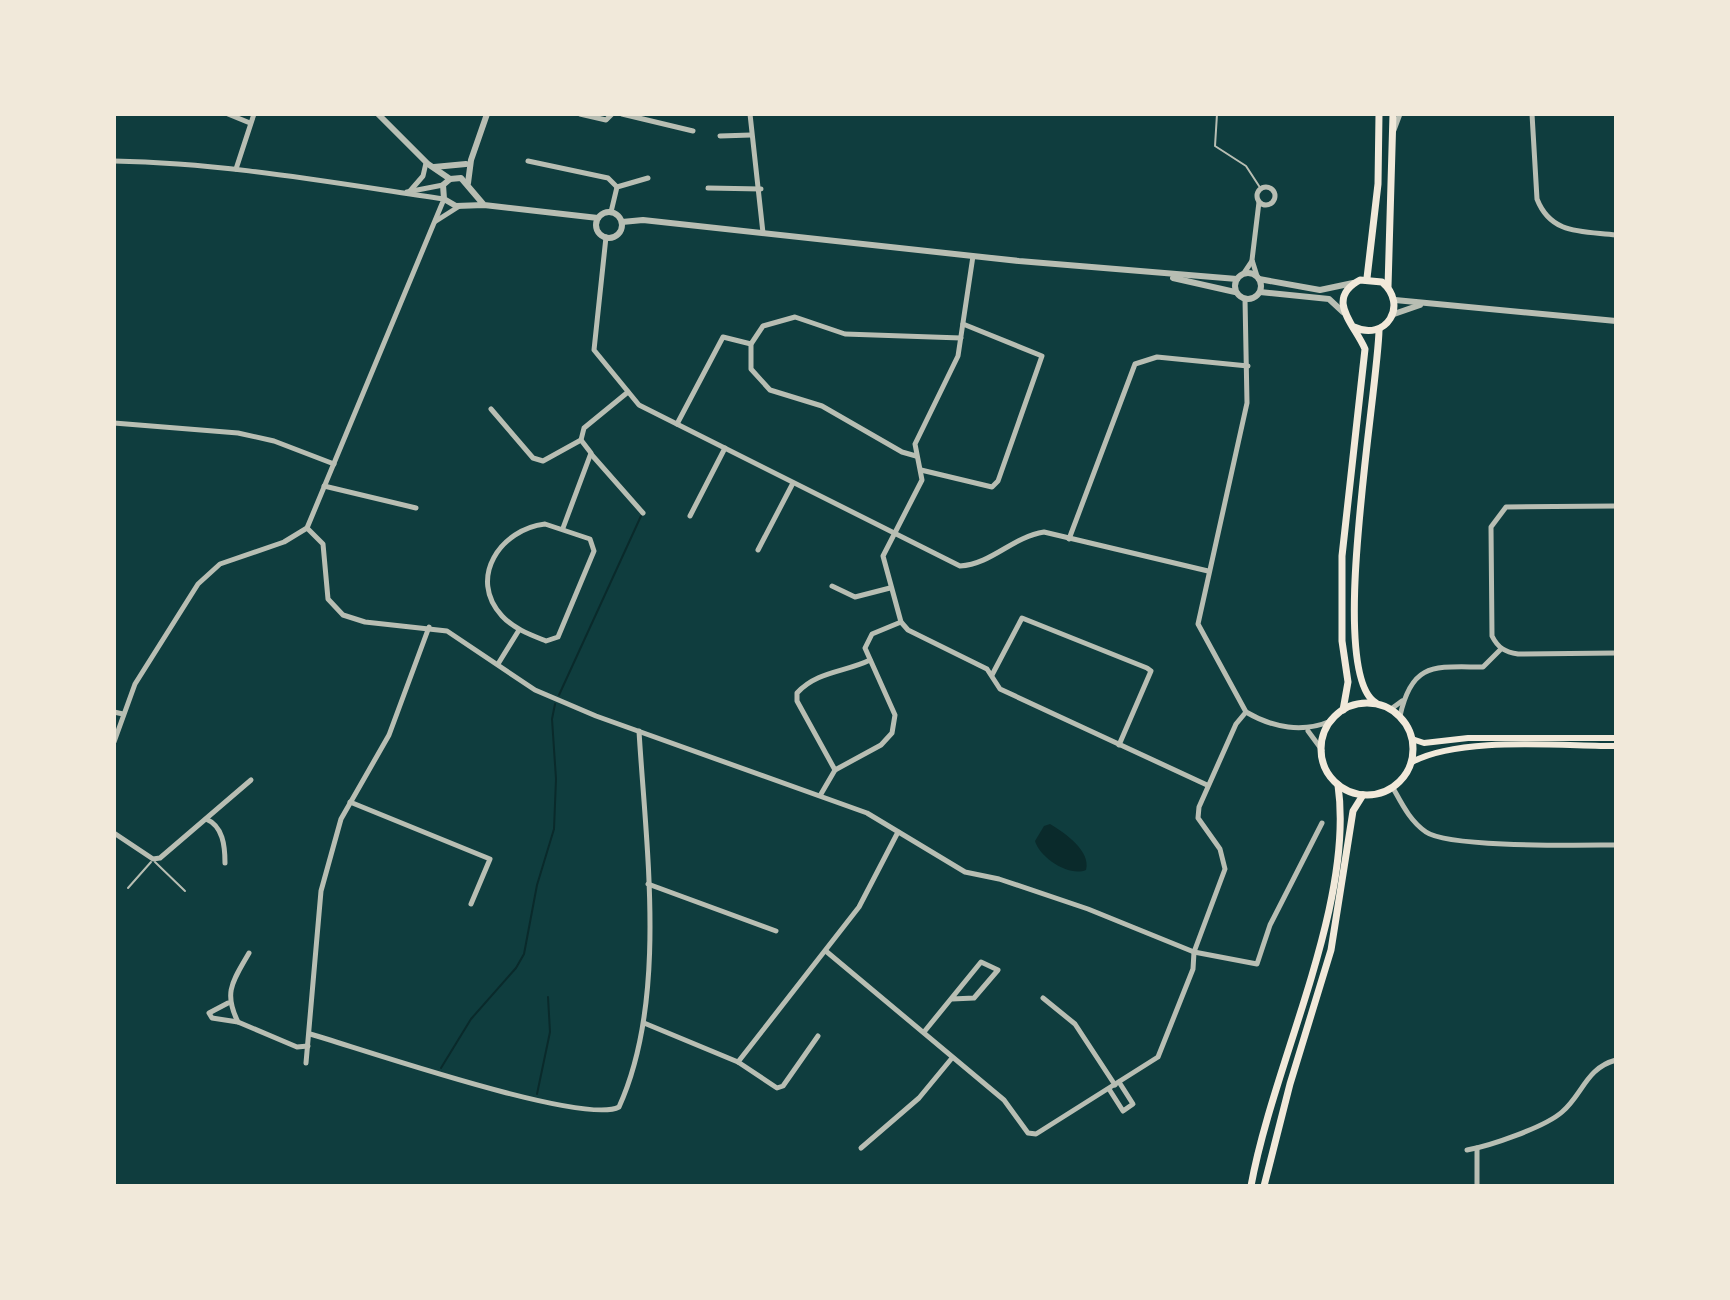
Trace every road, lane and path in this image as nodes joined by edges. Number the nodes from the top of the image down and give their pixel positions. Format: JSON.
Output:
{"nodes":[{"id":1,"x":228,"y":114,"type":"edge"},
{"id":2,"x":254,"y":114,"type":"edge"},
{"id":3,"x":378,"y":114,"type":"edge"},
{"id":4,"x":487,"y":114,"type":"edge"},
{"id":5,"x":580,"y":114,"type":"edge"},
{"id":6,"x":612,"y":114,"type":"edge"},
{"id":7,"x":622,"y":114,"type":"edge"},
{"id":8,"x":750,"y":114,"type":"edge"},
{"id":9,"x":1217,"y":114,"type":"edge"},
{"id":10,"x":1379,"y":114,"type":"edge"},
{"id":11,"x":1393,"y":114,"type":"edge"},
{"id":12,"x":1400,"y":114,"type":"edge"},
{"id":13,"x":1532,"y":114,"type":"edge"},
{"id":14,"x":250,"y":123,"type":"junction"},
{"id":15,"x":693,"y":131,"type":"dead end"},
{"id":16,"x":1394,"y":131,"type":"junction"},
{"id":17,"x":751,"y":135,"type":"junction"},
{"id":18,"x":720,"y":136,"type":"dead end"},
{"id":19,"x":114,"y":161,"type":"edge"},
{"id":20,"x":528,"y":161,"type":"dead end"},
{"id":21,"x":468,"y":162,"type":"junction"},
{"id":22,"x":429,"y":164,"type":"junction"},
{"id":23,"x":236,"y":169,"type":"junction"},
{"id":24,"x":452,"y":178,"type":"junction"},
{"id":25,"x":648,"y":178,"type":"dead end"},
{"id":26,"x":468,"y":183,"type":"junction"},
{"id":27,"x":443,"y":185,"type":"junction"},
{"id":28,"x":617,"y":187,"type":"junction"},
{"id":29,"x":708,"y":188,"type":"dead end"},
{"id":30,"x":761,"y":189,"type":"junction"},
{"id":31,"x":1261,"y":189,"type":"junction"},
{"id":32,"x":402,"y":192,"type":"junction"},
{"id":33,"x":409,"y":192,"type":"junction"},
{"id":34,"x":471,"y":192,"type":"junction"},
{"id":35,"x":444,"y":199,"type":"junction"},
{"id":36,"x":1259,"y":202,"type":"junction"},
{"id":37,"x":461,"y":205,"type":"junction"},
{"id":38,"x":484,"y":205,"type":"junction"},
{"id":39,"x":611,"y":212,"type":"junction"},
{"id":40,"x":598,"y":218,"type":"junction"},
{"id":41,"x":435,"y":221,"type":"junction"},
{"id":42,"x":622,"y":222,"type":"junction"},
{"id":43,"x":763,"y":234,"type":"junction"},
{"id":44,"x":1616,"y":235,"type":"edge"},
{"id":45,"x":606,"y":237,"type":"junction"},
{"id":46,"x":973,"y":256,"type":"junction"},
{"id":47,"x":1252,"y":260,"type":"junction"},
{"id":48,"x":1244,"y":273,"type":"junction"},
{"id":49,"x":1161,"y":275,"type":"junction"},
{"id":50,"x":1258,"y":278,"type":"junction"},
{"id":51,"x":1367,"y":278,"type":"junction"},
{"id":52,"x":1237,"y":279,"type":"junction"},
{"id":53,"x":1353,"y":283,"type":"junction"},
{"id":54,"x":1388,"y":287,"type":"junction"},
{"id":55,"x":1236,"y":292,"type":"junction"},
{"id":56,"x":1260,"y":292,"type":"junction"},
{"id":57,"x":1245,"y":299,"type":"junction"},
{"id":58,"x":1395,"y":300,"type":"junction"},
{"id":59,"x":1424,"y":304,"type":"junction"},
{"id":60,"x":1343,"y":312,"type":"junction"},
{"id":61,"x":1394,"y":314,"type":"junction"},
{"id":62,"x":1616,"y":321,"type":"edge"},
{"id":63,"x":963,"y":324,"type":"junction"},
{"id":64,"x":1354,"y":327,"type":"junction"},
{"id":65,"x":1379,"y":330,"type":"junction"},
{"id":66,"x":961,"y":338,"type":"junction"},
{"id":67,"x":751,"y":344,"type":"junction"},
{"id":68,"x":1248,"y":366,"type":"junction"},
{"id":69,"x":628,"y":392,"type":"junction"},
{"id":70,"x":491,"y":409,"type":"dead end"},
{"id":71,"x":114,"y":423,"type":"edge"},
{"id":72,"x":677,"y":424,"type":"junction"},
{"id":73,"x":581,"y":440,"type":"junction"},
{"id":74,"x":725,"y":448,"type":"junction"},
{"id":75,"x":591,"y":453,"type":"junction"},
{"id":76,"x":916,"y":456,"type":"junction"},
{"id":77,"x":334,"y":464,"type":"junction"},
{"id":78,"x":921,"y":470,"type":"junction"},
{"id":79,"x":793,"y":483,"type":"junction"},
{"id":80,"x":324,"y":486,"type":"junction"},
{"id":81,"x":1616,"y":506,"type":"edge"},
{"id":82,"x":416,"y":508,"type":"dead end"},
{"id":83,"x":643,"y":513,"type":"dead end"},
{"id":84,"x":690,"y":516,"type":"dead end"},
{"id":85,"x":307,"y":528,"type":"junction"},
{"id":86,"x":563,"y":528,"type":"junction"},
{"id":87,"x":895,"y":533,"type":"junction"},
{"id":88,"x":1069,"y":539,"type":"junction"},
{"id":89,"x":758,"y":550,"type":"dead end"},
{"id":90,"x":1208,"y":571,"type":"junction"},
{"id":91,"x":832,"y":586,"type":"dead end"},
{"id":92,"x":890,"y":588,"type":"junction"},
{"id":93,"x":901,"y":622,"type":"junction"},
{"id":94,"x":429,"y":627,"type":"junction"},
{"id":95,"x":519,"y":630,"type":"junction"},
{"id":96,"x":1501,"y":649,"type":"junction"},
{"id":97,"x":1616,"y":653,"type":"edge"},
{"id":98,"x":870,"y":660,"type":"junction"},
{"id":99,"x":498,"y":664,"type":"junction"},
{"id":100,"x":992,"y":675,"type":"junction"},
{"id":101,"x":1403,"y":700,"type":"junction"},
{"id":102,"x":1376,"y":703,"type":"junction"},
{"id":103,"x":1391,"y":709,"type":"junction"},
{"id":104,"x":1343,"y":710,"type":"junction"},
{"id":105,"x":114,"y":712,"type":"edge"},
{"id":106,"x":1246,"y":712,"type":"junction"},
{"id":107,"x":123,"y":714,"type":"junction"},
{"id":108,"x":1400,"y":716,"type":"junction"},
{"id":109,"x":1331,"y":721,"type":"junction"},
{"id":110,"x":639,"y":731,"type":"junction"},
{"id":111,"x":1308,"y":731,"type":"junction"},
{"id":112,"x":1616,"y":738,"type":"edge"},
{"id":113,"x":1412,"y":739,"type":"junction"},
{"id":114,"x":114,"y":742,"type":"edge"},
{"id":115,"x":1119,"y":745,"type":"junction"},
{"id":116,"x":1616,"y":746,"type":"edge"},
{"id":117,"x":1322,"y":750,"type":"junction"},
{"id":118,"x":1412,"y":762,"type":"junction"},
{"id":119,"x":835,"y":770,"type":"junction"},
{"id":120,"x":251,"y":780,"type":"dead end"},
{"id":121,"x":1207,"y":785,"type":"junction"},
{"id":122,"x":1338,"y":785,"type":"junction"},
{"id":123,"x":1393,"y":788,"type":"junction"},
{"id":124,"x":821,"y":794,"type":"junction"},
{"id":125,"x":1363,"y":795,"type":"junction"},
{"id":126,"x":350,"y":802,"type":"junction"},
{"id":127,"x":206,"y":819,"type":"junction"},
{"id":128,"x":1322,"y":823,"type":"dead end"},
{"id":129,"x":898,"y":832,"type":"junction"},
{"id":130,"x":114,"y":833,"type":"edge"},
{"id":131,"x":1616,"y":845,"type":"edge"},
{"id":132,"x":153,"y":859,"type":"junction"},
{"id":133,"x":225,"y":863,"type":"dead end"},
{"id":134,"x":648,"y":884,"type":"junction"},
{"id":135,"x":128,"y":888,"type":"dead end"},
{"id":136,"x":185,"y":891,"type":"dead end"},
{"id":137,"x":471,"y":904,"type":"dead end"},
{"id":138,"x":776,"y":931,"type":"dead end"},
{"id":139,"x":827,"y":952,"type":"junction"},
{"id":140,"x":1194,"y":952,"type":"junction"},
{"id":141,"x":249,"y":953,"type":"dead end"},
{"id":142,"x":1043,"y":998,"type":"dead end"},
{"id":143,"x":952,"y":999,"type":"junction"},
{"id":144,"x":228,"y":1003,"type":"junction"},
{"id":145,"x":238,"y":1022,"type":"junction"},
{"id":146,"x":644,"y":1023,"type":"junction"},
{"id":147,"x":924,"y":1032,"type":"junction"},
{"id":148,"x":310,"y":1034,"type":"junction"},
{"id":149,"x":818,"y":1036,"type":"dead end"},
{"id":150,"x":308,"y":1046,"type":"junction"},
{"id":151,"x":952,"y":1058,"type":"junction"},
{"id":152,"x":1616,"y":1060,"type":"edge"},
{"id":153,"x":738,"y":1062,"type":"junction"},
{"id":154,"x":306,"y":1063,"type":"dead end"},
{"id":155,"x":1114,"y":1085,"type":"junction"},
{"id":156,"x":861,"y":1148,"type":"dead end"},
{"id":157,"x":1477,"y":1148,"type":"junction"},
{"id":158,"x":1467,"y":1150,"type":"dead end"},
{"id":159,"x":1251,"y":1186,"type":"edge"},
{"id":160,"x":1264,"y":1186,"type":"edge"},
{"id":161,"x":1477,"y":1186,"type":"edge"}],
"edges":[{"from":1,"to":14,"type":"street"},
{"from":2,"to":14,"type":"street"},
{"from":3,"to":22,"type":"street"},
{"from":4,"to":21,"type":"street"},
{"from":5,"to":6,"type":"street"},
{"from":7,"to":15,"type":"street"},
{"from":8,"to":17,"type":"street"},
{"from":9,"to":31,"type":"lane"},
{"from":10,"to":51,"type":"main road"},
{"from":11,"to":16,"type":"main road"},
{"from":12,"to":16,"type":"street"},
{"from":13,"to":44,"type":"street"},
{"from":14,"to":23,"type":"street"},
{"from":16,"to":54,"type":"main road"},
{"from":17,"to":18,"type":"street"},
{"from":17,"to":30,"type":"street"},
{"from":19,"to":23,"type":"street"},
{"from":20,"to":28,"type":"street"},
{"from":21,"to":22,"type":"street"},
{"from":21,"to":24,"type":"street"},
{"from":21,"to":26,"type":"street"},
{"from":22,"to":24,"type":"street"},
{"from":22,"to":27,"type":"street"},
{"from":22,"to":33,"type":"street"},
{"from":23,"to":32,"type":"street"},
{"from":24,"to":26,"type":"street"},
{"from":24,"to":27,"type":"street"},
{"from":25,"to":28,"type":"street"},
{"from":26,"to":34,"type":"street"},
{"from":27,"to":33,"type":"street"},
{"from":27,"to":35,"type":"street"},
{"from":28,"to":39,"type":"street"},
{"from":29,"to":30,"type":"street"},
{"from":30,"to":43,"type":"street"},
{"from":31,"to":36,"type":"street"},
{"from":31,"to":36,"type":"street"},
{"from":32,"to":33,"type":"street"},
{"from":32,"to":35,"type":"street"},
{"from":34,"to":37,"type":"street"},
{"from":34,"to":38,"type":"street"},
{"from":35,"to":37,"type":"street"},
{"from":35,"to":41,"type":"street"},
{"from":36,"to":47,"type":"street"},
{"from":37,"to":38,"type":"street"},
{"from":37,"to":41,"type":"street"},
{"from":38,"to":40,"type":"street"},
{"from":39,"to":40,"type":"street"},
{"from":39,"to":42,"type":"street"},
{"from":40,"to":45,"type":"street"},
{"from":41,"to":77,"type":"street"},
{"from":42,"to":43,"type":"street"},
{"from":42,"to":45,"type":"street"},
{"from":43,"to":46,"type":"street"},
{"from":45,"to":69,"type":"street"},
{"from":46,"to":49,"type":"street"},
{"from":46,"to":63,"type":"street"},
{"from":47,"to":48,"type":"street"},
{"from":47,"to":50,"type":"street"},
{"from":48,"to":50,"type":"street"},
{"from":48,"to":52,"type":"street"},
{"from":49,"to":52,"type":"street"},
{"from":49,"to":55,"type":"street"},
{"from":50,"to":53,"type":"street"},
{"from":50,"to":56,"type":"street"},
{"from":51,"to":53,"type":"main road"},
{"from":51,"to":54,"type":"main road"},
{"from":52,"to":55,"type":"street"},
{"from":53,"to":60,"type":"main road"},
{"from":54,"to":58,"type":"main road"},
{"from":55,"to":57,"type":"street"},
{"from":56,"to":57,"type":"street"},
{"from":56,"to":60,"type":"street"},
{"from":57,"to":68,"type":"street"},
{"from":58,"to":59,"type":"street"},
{"from":58,"to":61,"type":"main road"},
{"from":59,"to":61,"type":"street"},
{"from":59,"to":62,"type":"street"},
{"from":60,"to":64,"type":"main road"},
{"from":61,"to":65,"type":"main road"},
{"from":63,"to":66,"type":"street"},
{"from":63,"to":78,"type":"street"},
{"from":64,"to":65,"type":"main road"},
{"from":64,"to":104,"type":"main road"},
{"from":65,"to":102,"type":"main road"},
{"from":66,"to":67,"type":"street"},
{"from":66,"to":76,"type":"street"},
{"from":67,"to":72,"type":"street"},
{"from":67,"to":76,"type":"street"},
{"from":68,"to":88,"type":"street"},
{"from":68,"to":90,"type":"street"},
{"from":69,"to":72,"type":"street"},
{"from":69,"to":73,"type":"street"},
{"from":70,"to":73,"type":"street"},
{"from":71,"to":77,"type":"street"},
{"from":72,"to":74,"type":"street"},
{"from":73,"to":75,"type":"street"},
{"from":74,"to":79,"type":"street"},
{"from":74,"to":84,"type":"street"},
{"from":75,"to":83,"type":"street"},
{"from":75,"to":86,"type":"street"},
{"from":76,"to":78,"type":"street"},
{"from":77,"to":80,"type":"street"},
{"from":78,"to":87,"type":"street"},
{"from":79,"to":87,"type":"street"},
{"from":79,"to":89,"type":"street"},
{"from":80,"to":82,"type":"street"},
{"from":80,"to":85,"type":"street"},
{"from":81,"to":96,"type":"street"},
{"from":85,"to":94,"type":"street"},
{"from":85,"to":107,"type":"street"},
{"from":86,"to":95,"type":"street"},
{"from":86,"to":95,"type":"street"},
{"from":87,"to":88,"type":"street"},
{"from":87,"to":92,"type":"street"},
{"from":88,"to":90,"type":"street"},
{"from":90,"to":106,"type":"street"},
{"from":91,"to":92,"type":"street"},
{"from":92,"to":93,"type":"street"},
{"from":93,"to":98,"type":"street"},
{"from":93,"to":100,"type":"street"},
{"from":94,"to":99,"type":"street"},
{"from":94,"to":126,"type":"street"},
{"from":95,"to":99,"type":"street"},
{"from":96,"to":97,"type":"street"},
{"from":96,"to":101,"type":"street"},
{"from":98,"to":119,"type":"street"},
{"from":98,"to":119,"type":"street"},
{"from":99,"to":110,"type":"street"},
{"from":100,"to":115,"type":"street"},
{"from":100,"to":115,"type":"street"},
{"from":101,"to":103,"type":"street"},
{"from":101,"to":108,"type":"street"},
{"from":102,"to":103,"type":"main road"},
{"from":102,"to":104,"type":"main road"},
{"from":103,"to":108,"type":"main road"},
{"from":104,"to":109,"type":"main road"},
{"from":105,"to":107,"type":"street"},
{"from":106,"to":111,"type":"street"},
{"from":106,"to":121,"type":"street"},
{"from":107,"to":114,"type":"street"},
{"from":108,"to":113,"type":"main road"},
{"from":109,"to":111,"type":"street"},
{"from":109,"to":117,"type":"main road"},
{"from":110,"to":124,"type":"street"},
{"from":110,"to":134,"type":"street"},
{"from":111,"to":117,"type":"street"},
{"from":112,"to":113,"type":"main road"},
{"from":113,"to":118,"type":"main road"},
{"from":115,"to":121,"type":"street"},
{"from":116,"to":118,"type":"main road"},
{"from":117,"to":122,"type":"main road"},
{"from":118,"to":123,"type":"main road"},
{"from":119,"to":124,"type":"street"},
{"from":120,"to":127,"type":"street"},
{"from":121,"to":140,"type":"street"},
{"from":122,"to":125,"type":"main road"},
{"from":122,"to":159,"type":"main road"},
{"from":123,"to":125,"type":"main road"},
{"from":123,"to":131,"type":"street"},
{"from":124,"to":129,"type":"street"},
{"from":125,"to":160,"type":"main road"},
{"from":126,"to":137,"type":"street"},
{"from":126,"to":148,"type":"street"},
{"from":127,"to":132,"type":"street"},
{"from":127,"to":133,"type":"street"},
{"from":128,"to":140,"type":"street"},
{"from":129,"to":139,"type":"street"},
{"from":129,"to":140,"type":"street"},
{"from":130,"to":132,"type":"street"},
{"from":132,"to":135,"type":"lane"},
{"from":132,"to":136,"type":"lane"},
{"from":134,"to":138,"type":"street"},
{"from":134,"to":146,"type":"street"},
{"from":139,"to":147,"type":"street"},
{"from":139,"to":153,"type":"street"},
{"from":140,"to":155,"type":"street"},
{"from":141,"to":144,"type":"street"},
{"from":142,"to":155,"type":"street"},
{"from":143,"to":143,"type":"street"},
{"from":143,"to":147,"type":"street"},
{"from":144,"to":145,"type":"street"},
{"from":144,"to":145,"type":"street"},
{"from":145,"to":150,"type":"street"},
{"from":146,"to":148,"type":"street"},
{"from":146,"to":153,"type":"street"},
{"from":147,"to":151,"type":"street"},
{"from":148,"to":150,"type":"street"},
{"from":149,"to":153,"type":"street"},
{"from":150,"to":154,"type":"street"},
{"from":151,"to":155,"type":"street"},
{"from":151,"to":156,"type":"street"},
{"from":152,"to":157,"type":"street"},
{"from":155,"to":155,"type":"street"},
{"from":157,"to":158,"type":"street"},
{"from":157,"to":161,"type":"street"}]}
